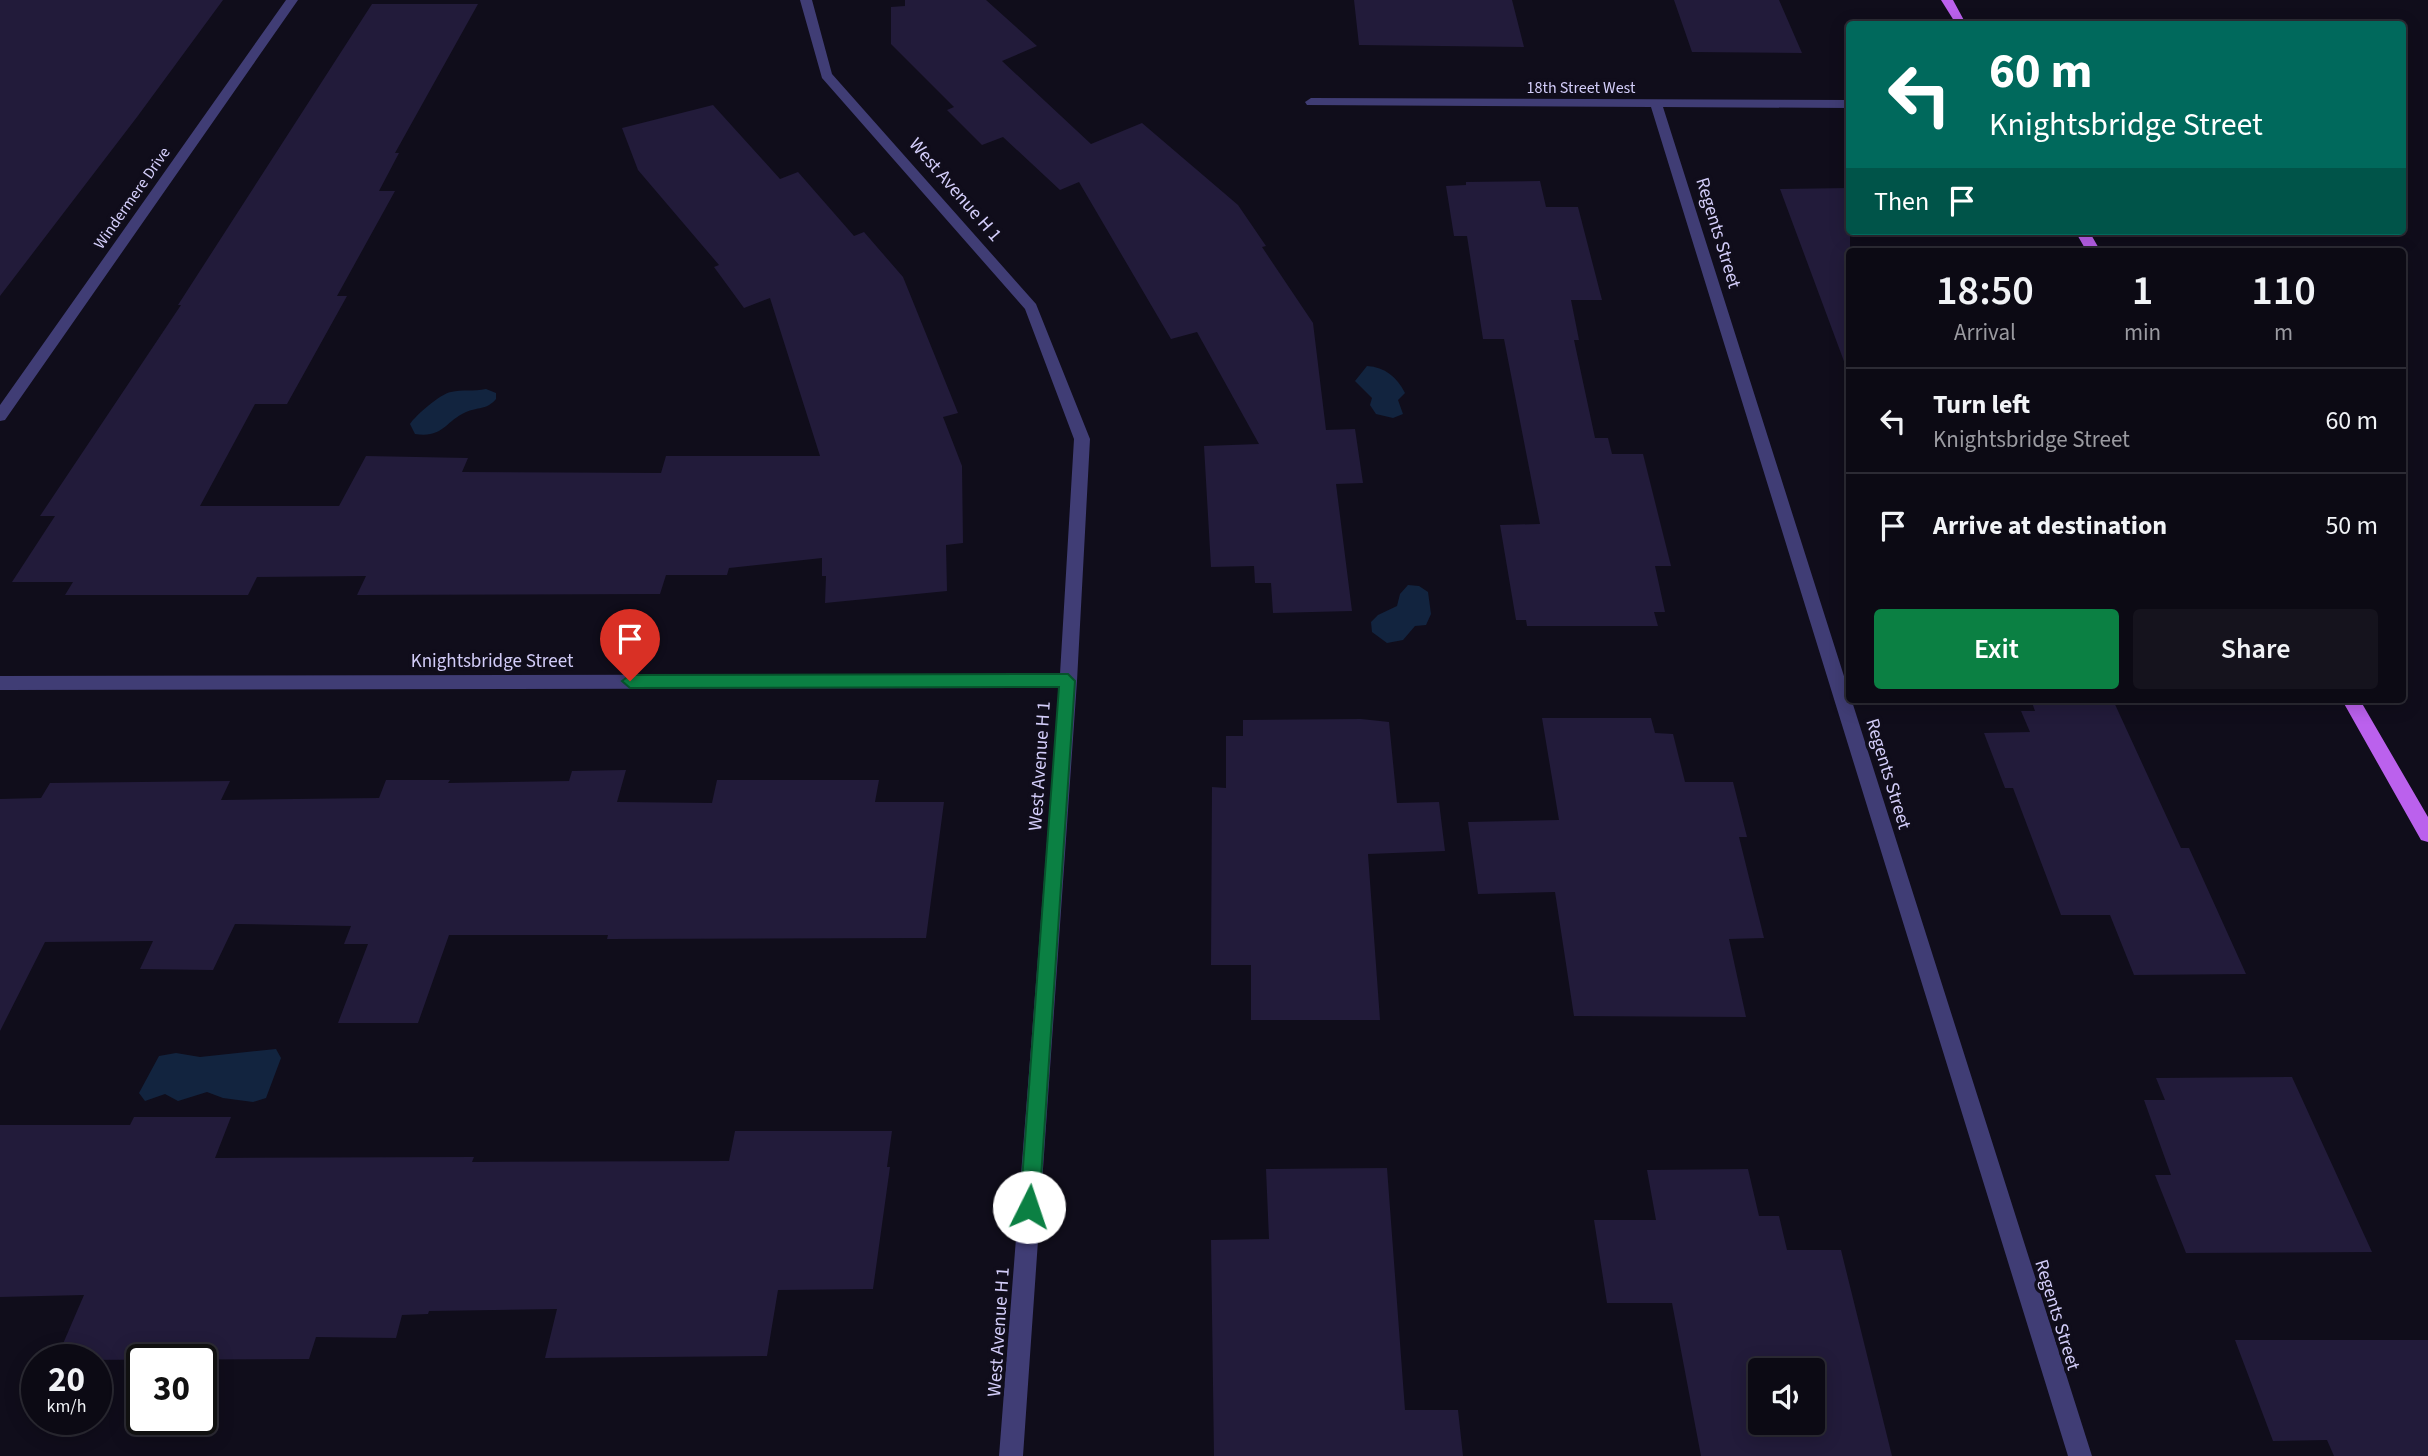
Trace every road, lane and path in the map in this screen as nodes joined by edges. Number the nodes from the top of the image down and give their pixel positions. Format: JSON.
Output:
{"nodes":[{"id":1,"x":292,"y":0,"type":"edge"},
{"id":2,"x":806,"y":0,"type":"edge"},
{"id":3,"x":1947,"y":0,"type":"edge"},
{"id":4,"x":1959,"y":21,"type":"edge"},
{"id":5,"x":1311,"y":102,"type":"dead end"},
{"id":6,"x":1656,"y":104,"type":"junction"},
{"id":7,"x":1846,"y":104,"type":"edge"},
{"id":8,"x":0,"y":416,"type":"edge"},
{"id":9,"x":1068,"y":681,"type":"junction"},
{"id":10,"x":0,"y":683,"type":"edge"},
{"id":11,"x":2353,"y":703,"type":"edge"},
{"id":12,"x":2428,"y":834,"type":"edge"},
{"id":13,"x":1011,"y":1456,"type":"edge"},
{"id":14,"x":2080,"y":1456,"type":"edge"}],
"edges":[{"from":1,"to":8,"type":"street","name":"Windermere Drive"},
{"from":2,"to":9,"type":"street","name":"West Avenue H 1"},
{"from":3,"to":4,"type":"main road"},
{"from":5,"to":6,"type":"street","name":"18th Street West"},
{"from":6,"to":7,"type":"street","name":"18th Street West"},
{"from":6,"to":14,"type":"street","name":"Regents Street"},
{"from":9,"to":10,"type":"street","name":"Knightsbridge Street"},
{"from":9,"to":13,"type":"street","name":"West Avenue H 1"},
{"from":11,"to":12,"type":"main road"}]}
